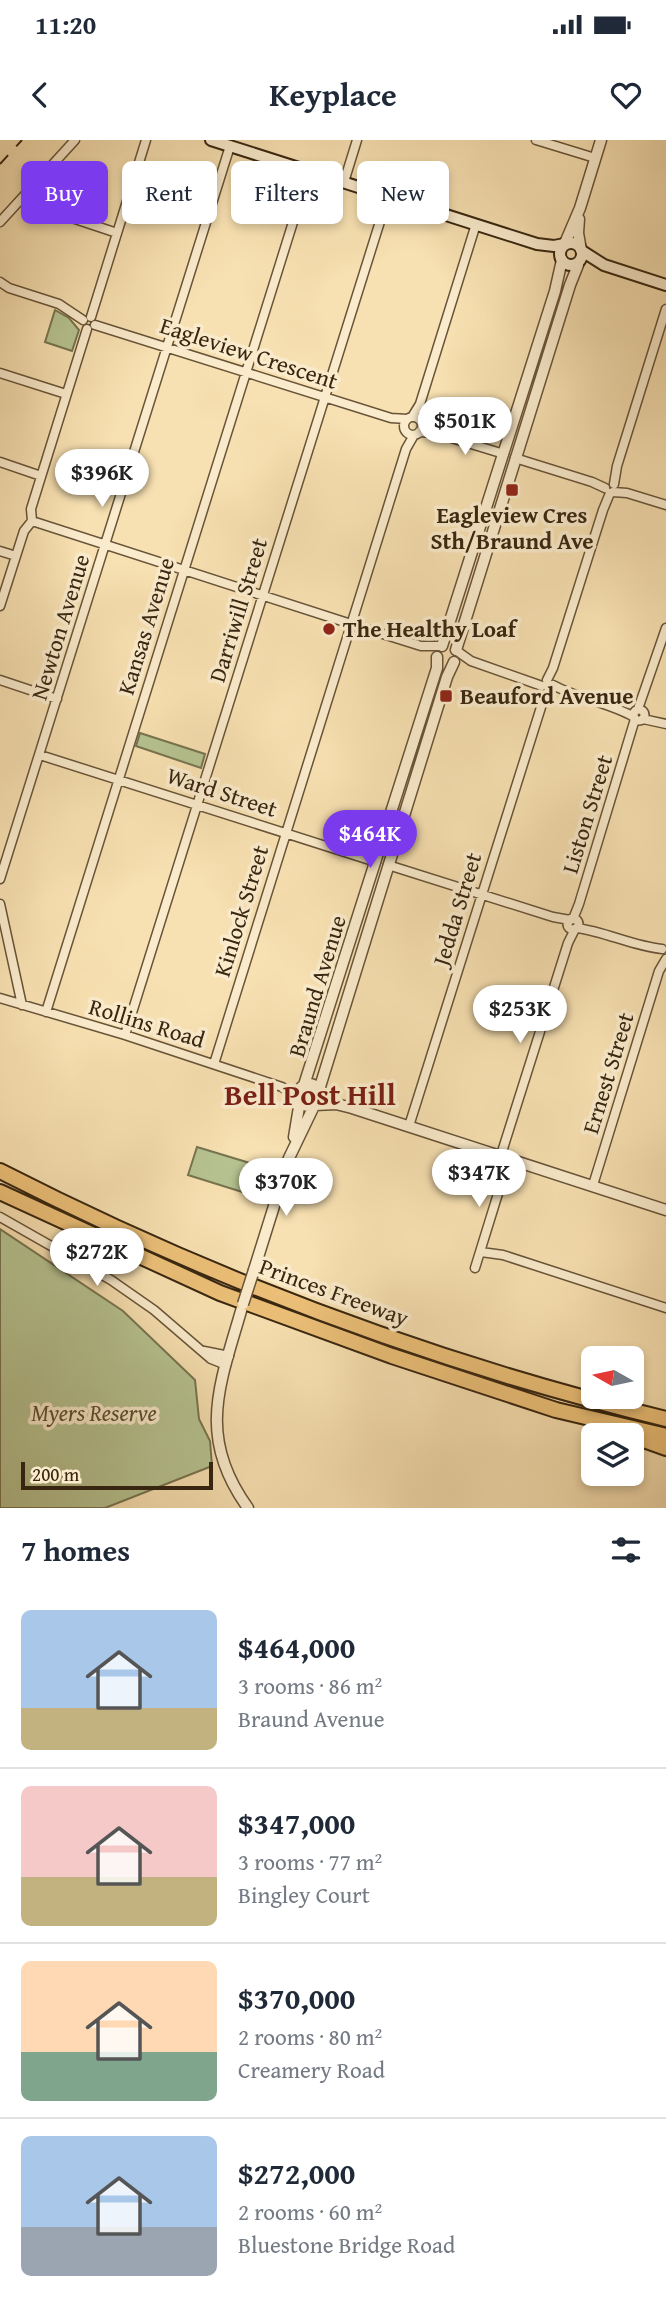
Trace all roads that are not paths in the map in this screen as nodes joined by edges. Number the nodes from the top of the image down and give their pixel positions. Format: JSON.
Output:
{"nodes":[{"id":1,"x":75,"y":140,"type":"edge"},
{"id":2,"x":146,"y":140,"type":"edge"},
{"id":3,"x":211,"y":140,"type":"edge"},
{"id":4,"x":357,"y":140,"type":"edge"},
{"id":5,"x":536,"y":140,"type":"edge"},
{"id":6,"x":601,"y":140,"type":"edge"},
{"id":7,"x":230,"y":146,"type":"junction"},
{"id":8,"x":595,"y":158,"type":"junction"},
{"id":9,"x":56,"y":161,"type":"edge"},
{"id":10,"x":277,"y":161,"type":"edge"},
{"id":11,"x":344,"y":182,"type":"joint"},
{"id":12,"x":357,"y":186,"type":"edge"},
{"id":13,"x":21,"y":199,"type":"edge"},
{"id":14,"x":580,"y":208,"type":"junction"},
{"id":15,"x":449,"y":216,"type":"edge"},
{"id":16,"x":0,"y":222,"type":"edge"},
{"id":17,"x":90,"y":224,"type":"edge"},
{"id":18,"x":292,"y":224,"type":"edge"},
{"id":19,"x":379,"y":224,"type":"edge"},
{"id":20,"x":476,"y":225,"type":"junction"},
{"id":21,"x":117,"y":233,"type":"junction"},
{"id":22,"x":537,"y":244,"type":"junction"},
{"id":23,"x":565,"y":244,"type":"junction"},
{"id":24,"x":582,"y":251,"type":"junction"},
{"id":25,"x":561,"y":259,"type":"junction"},
{"id":26,"x":579,"y":265,"type":"junction"},
{"id":27,"x":604,"y":265,"type":"junction"},
{"id":28,"x":0,"y":282,"type":"edge"},
{"id":29,"x":666,"y":285,"type":"edge"},
{"id":30,"x":666,"y":309,"type":"edge"},
{"id":31,"x":89,"y":323,"type":"junction"},
{"id":32,"x":542,"y":335,"type":"junction"},
{"id":33,"x":553,"y":338,"type":"junction"},
{"id":34,"x":167,"y":347,"type":"junction"},
{"id":35,"x":246,"y":372,"type":"junction"},
{"id":36,"x":0,"y":373,"type":"edge"},
{"id":37,"x":66,"y":394,"type":"junction"},
{"id":38,"x":324,"y":397,"type":"junction"},
{"id":39,"x":413,"y":426,"type":"junction"},
{"id":40,"x":504,"y":454,"type":"junction"},
{"id":41,"x":515,"y":458,"type":"junction"},
{"id":42,"x":0,"y":463,"type":"edge"},
{"id":43,"x":41,"y":476,"type":"junction"},
{"id":44,"x":610,"y":487,"type":"junction"},
{"id":45,"x":666,"y":505,"type":"edge"},
{"id":46,"x":33,"y":521,"type":"junction"},
{"id":47,"x":105,"y":546,"type":"junction"},
{"id":48,"x":0,"y":551,"type":"edge"},
{"id":49,"x":16,"y":556,"type":"junction"},
{"id":50,"x":184,"y":571,"type":"junction"},
{"id":51,"x":262,"y":596,"type":"junction"},
{"id":52,"x":0,"y":606,"type":"edge"},
{"id":53,"x":351,"y":624,"type":"junction"},
{"id":54,"x":666,"y":628,"type":"edge"},
{"id":55,"x":439,"y":651,"type":"junction"},
{"id":56,"x":455,"y":656,"type":"junction"},
{"id":57,"x":0,"y":680,"type":"edge"},
{"id":58,"x":548,"y":686,"type":"junction"},
{"id":59,"x":57,"y":699,"type":"junction"},
{"id":60,"x":639,"y":715,"type":"junction"},
{"id":61,"x":666,"y":724,"type":"edge"},
{"id":62,"x":40,"y":755,"type":"junction"},
{"id":63,"x":118,"y":780,"type":"junction"},
{"id":64,"x":197,"y":805,"type":"junction"},
{"id":65,"x":285,"y":833,"type":"junction"},
{"id":66,"x":4,"y":851,"type":"edge"},
{"id":67,"x":376,"y":862,"type":"junction"},
{"id":68,"x":388,"y":865,"type":"junction"},
{"id":69,"x":0,"y":879,"type":"edge"},
{"id":70,"x":481,"y":895,"type":"junction"},
{"id":71,"x":0,"y":904,"type":"edge"},
{"id":72,"x":574,"y":924,"type":"junction"},
{"id":73,"x":664,"y":952,"type":"edge"},
{"id":74,"x":0,"y":998,"type":"edge"},
{"id":75,"x":22,"y":1005,"type":"junction"},
{"id":76,"x":46,"y":1012,"type":"junction"},
{"id":77,"x":125,"y":1035,"type":"junction"},
{"id":78,"x":214,"y":1064,"type":"junction"},
{"id":79,"x":304,"y":1086,"type":"junction"},
{"id":80,"x":282,"y":1087,"type":"junction"},
{"id":81,"x":319,"y":1090,"type":"junction"},
{"id":82,"x":299,"y":1100,"type":"junction"},
{"id":83,"x":336,"y":1104,"type":"junction"},
{"id":84,"x":314,"y":1106,"type":"junction"},
{"id":85,"x":409,"y":1126,"type":"junction"},
{"id":86,"x":505,"y":1156,"type":"junction"},
{"id":87,"x":289,"y":1158,"type":"junction"},
{"id":88,"x":0,"y":1171,"type":"edge"},
{"id":89,"x":593,"y":1185,"type":"junction"},
{"id":90,"x":0,"y":1192,"type":"edge"},
{"id":91,"x":666,"y":1210,"type":"edge"},
{"id":92,"x":0,"y":1217,"type":"edge"},
{"id":93,"x":481,"y":1252,"type":"junction"},
{"id":94,"x":475,"y":1268,"type":"dead end"},
{"id":95,"x":666,"y":1308,"type":"edge"},
{"id":96,"x":228,"y":1360,"type":"junction"},
{"id":97,"x":581,"y":1398,"type":"edge"},
{"id":98,"x":624,"y":1409,"type":"edge"},
{"id":99,"x":633,"y":1409,"type":"edge"},
{"id":100,"x":556,"y":1410,"type":"junction"},
{"id":101,"x":666,"y":1413,"type":"edge"},
{"id":102,"x":666,"y":1419,"type":"edge"},
{"id":103,"x":593,"y":1423,"type":"edge"},
{"id":104,"x":666,"y":1436,"type":"edge"},
{"id":105,"x":644,"y":1441,"type":"edge"},
{"id":106,"x":666,"y":1448,"type":"edge"},
{"id":107,"x":248,"y":1508,"type":"edge"}],
"edges":[{"from":1,"to":9,"type":"street"},
{"from":2,"to":21,"type":"street"},
{"from":3,"to":7,"type":"main road"},
{"from":4,"to":11,"type":"street"},
{"from":5,"to":8,"type":"street"},
{"from":6,"to":8,"type":"street"},
{"from":7,"to":10,"type":"main road"},
{"from":7,"to":34,"type":"street","name":"Newton Avenue"},
{"from":8,"to":14,"type":"street"},
{"from":11,"to":12,"type":"main road"},
{"from":13,"to":16,"type":"street"},
{"from":14,"to":23,"type":"street"},
{"from":14,"to":24,"type":"street"},
{"from":15,"to":20,"type":"main road"},
{"from":17,"to":21,"type":"street"},
{"from":18,"to":35,"type":"street","name":"Kansas Avenue"},
{"from":19,"to":38,"type":"street","name":"Darriwill Street"},
{"from":20,"to":22,"type":"main road"},
{"from":20,"to":39,"type":"street","name":"Kinlock Street"},
{"from":21,"to":31,"type":"street"},
{"from":22,"to":23,"type":"main road"},
{"from":22,"to":25,"type":"main road"},
{"from":23,"to":24,"type":"main road"},
{"from":23,"to":25,"type":"main road"},
{"from":24,"to":26,"type":"main road"},
{"from":24,"to":27,"type":"main road"},
{"from":25,"to":26,"type":"main road"},
{"from":25,"to":32,"type":"street","name":"Braund Avenue"},
{"from":26,"to":27,"type":"main road"},
{"from":26,"to":33,"type":"street","name":"Braund Avenue"},
{"from":27,"to":29,"type":"main road"},
{"from":28,"to":31,"type":"street","name":"Eagleview Crescent"},
{"from":30,"to":44,"type":"street","name":"Jedda Street"},
{"from":31,"to":34,"type":"street","name":"Eagleview Crescent"},
{"from":31,"to":37,"type":"street"},
{"from":32,"to":33,"type":"street"},
{"from":32,"to":40,"type":"street","name":"Braund Avenue"},
{"from":33,"to":41,"type":"street","name":"Braund Avenue"},
{"from":34,"to":35,"type":"street","name":"Eagleview Crescent"},
{"from":34,"to":47,"type":"street","name":"Newton Avenue"},
{"from":35,"to":38,"type":"street","name":"Eagleview Crescent"},
{"from":35,"to":50,"type":"street","name":"Kansas Avenue"},
{"from":36,"to":37,"type":"street"},
{"from":37,"to":43,"type":"street"},
{"from":38,"to":39,"type":"street","name":"Eagleview Crescent"},
{"from":38,"to":51,"type":"street","name":"Darriwill Street"},
{"from":39,"to":40,"type":"street"},
{"from":39,"to":53,"type":"street","name":"Kinlock Street"},
{"from":40,"to":41,"type":"street"},
{"from":40,"to":55,"type":"street","name":"Braund Avenue"},
{"from":41,"to":44,"type":"street"},
{"from":41,"to":56,"type":"street","name":"Braund Avenue"},
{"from":42,"to":43,"type":"street"},
{"from":43,"to":46,"type":"street"},
{"from":44,"to":45,"type":"street"},
{"from":44,"to":58,"type":"street","name":"Jedda Street"},
{"from":46,"to":47,"type":"street"},
{"from":46,"to":49,"type":"street"},
{"from":47,"to":50,"type":"street"},
{"from":47,"to":59,"type":"street","name":"Newton Avenue"},
{"from":48,"to":49,"type":"street"},
{"from":49,"to":52,"type":"street"},
{"from":50,"to":51,"type":"street"},
{"from":50,"to":63,"type":"street","name":"Kansas Avenue"},
{"from":51,"to":53,"type":"street"},
{"from":51,"to":64,"type":"street","name":"Darriwill Street"},
{"from":53,"to":55,"type":"street"},
{"from":53,"to":65,"type":"street","name":"Kinlock Street"},
{"from":54,"to":60,"type":"street","name":"Liston Street"},
{"from":55,"to":56,"type":"street"},
{"from":55,"to":56,"type":"street"},
{"from":55,"to":67,"type":"street","name":"Braund Avenue"},
{"from":56,"to":58,"type":"street"},
{"from":56,"to":68,"type":"street","name":"Braund Avenue"},
{"from":57,"to":59,"type":"street"},
{"from":58,"to":60,"type":"street"},
{"from":58,"to":70,"type":"street","name":"Jedda Street"},
{"from":59,"to":62,"type":"street","name":"Newton Avenue"},
{"from":60,"to":61,"type":"street"},
{"from":60,"to":72,"type":"street","name":"Liston Street"},
{"from":62,"to":63,"type":"street","name":"Ward Street"},
{"from":62,"to":66,"type":"street","name":"Newton Avenue"},
{"from":63,"to":64,"type":"street","name":"Ward Street"},
{"from":63,"to":76,"type":"street","name":"Kansas Avenue"},
{"from":64,"to":65,"type":"street","name":"Ward Street"},
{"from":64,"to":77,"type":"street","name":"Darriwill Street"},
{"from":65,"to":67,"type":"street","name":"Ward Street"},
{"from":65,"to":78,"type":"street","name":"Kinlock Street"},
{"from":66,"to":69,"type":"street","name":"Newton Avenue"},
{"from":67,"to":68,"type":"street","name":"Ward Street"},
{"from":67,"to":79,"type":"street","name":"Braund Avenue"},
{"from":68,"to":70,"type":"street","name":"Ward Street"},
{"from":68,"to":81,"type":"street","name":"Braund Avenue"},
{"from":70,"to":72,"type":"street","name":"Ward Street"},
{"from":70,"to":85,"type":"street","name":"Jedda Street"},
{"from":71,"to":75,"type":"street"},
{"from":72,"to":73,"type":"street","name":"Ward Street"},
{"from":72,"to":86,"type":"street","name":"Liston Street"},
{"from":73,"to":89,"type":"street","name":"Ernest Street"},
{"from":74,"to":75,"type":"street","name":"Rollins Road"},
{"from":75,"to":76,"type":"street","name":"Rollins Road"},
{"from":76,"to":77,"type":"street","name":"Rollins Road"},
{"from":77,"to":78,"type":"street","name":"Rollins Road"},
{"from":78,"to":80,"type":"street","name":"Rollins Road"},
{"from":79,"to":80,"type":"street","name":"Rollins Road"},
{"from":79,"to":81,"type":"street"},
{"from":79,"to":82,"type":"street"},
{"from":80,"to":82,"type":"street","name":"Rollins Road"},
{"from":81,"to":83,"type":"street"},
{"from":81,"to":84,"type":"street"},
{"from":82,"to":84,"type":"street"},
{"from":82,"to":87,"type":"street"},
{"from":83,"to":84,"type":"street"},
{"from":83,"to":85,"type":"street"},
{"from":84,"to":87,"type":"street"},
{"from":85,"to":86,"type":"street"},
{"from":86,"to":89,"type":"street"},
{"from":86,"to":93,"type":"street","name":"Liston Street"},
{"from":87,"to":96,"type":"street","bridge":true},
{"from":88,"to":97,"type":"highway","name":"Princes Freeway"},
{"from":89,"to":91,"type":"street"},
{"from":90,"to":100,"type":"highway","name":"Princes Freeway"},
{"from":92,"to":96,"type":"street"},
{"from":93,"to":94,"type":"street","name":"Liston Street"},
{"from":93,"to":95,"type":"street"},
{"from":96,"to":107,"type":"street"},
{"from":98,"to":102,"type":"highway","name":"Princes Freeway"},
{"from":99,"to":101,"type":"highway"},
{"from":100,"to":103,"type":"highway"},
{"from":100,"to":104,"type":"highway","name":"Princes Freeway"},
{"from":105,"to":106,"type":"highway"}]}
